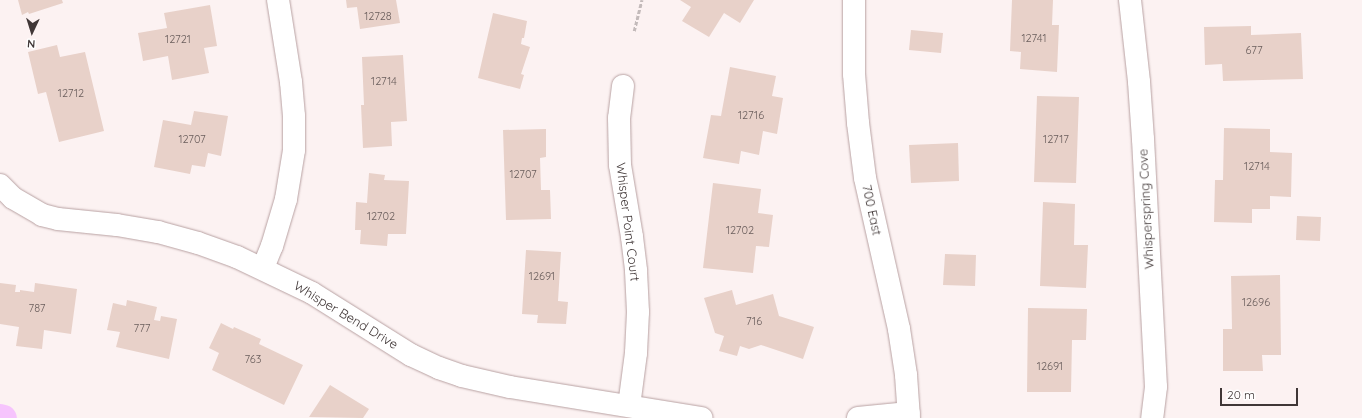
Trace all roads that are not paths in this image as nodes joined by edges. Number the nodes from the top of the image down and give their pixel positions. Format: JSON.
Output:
{"nodes":[{"id":1,"x":278,"y":0,"type":"edge"},
{"id":2,"x":854,"y":0,"type":"edge"},
{"id":3,"x":1130,"y":0,"type":"edge"},
{"id":4,"x":623,"y":86,"type":"dead end"},
{"id":5,"x":0,"y":185,"type":"edge"},
{"id":6,"x":262,"y":268,"type":"junction"},
{"id":7,"x":629,"y":406,"type":"junction"},
{"id":8,"x":909,"y":415,"type":"edge"},
{"id":9,"x":702,"y":418,"type":"edge"},
{"id":10,"x":858,"y":418,"type":"edge"},
{"id":11,"x":1152,"y":418,"type":"edge"}],
"edges":[{"from":1,"to":6,"type":"street"},
{"from":2,"to":8,"type":"street","name":"700 East"},
{"from":3,"to":11,"type":"street","name":"Whisperspring Cove"},
{"from":4,"to":7,"type":"street","name":"Whisper Point Court"},
{"from":5,"to":6,"type":"street","name":"Whisper Bend Drive"},
{"from":6,"to":7,"type":"street","name":"Whisper Bend Drive"},
{"from":7,"to":9,"type":"street","name":"Whisper Bend Drive"},
{"from":8,"to":10,"type":"street"}]}
